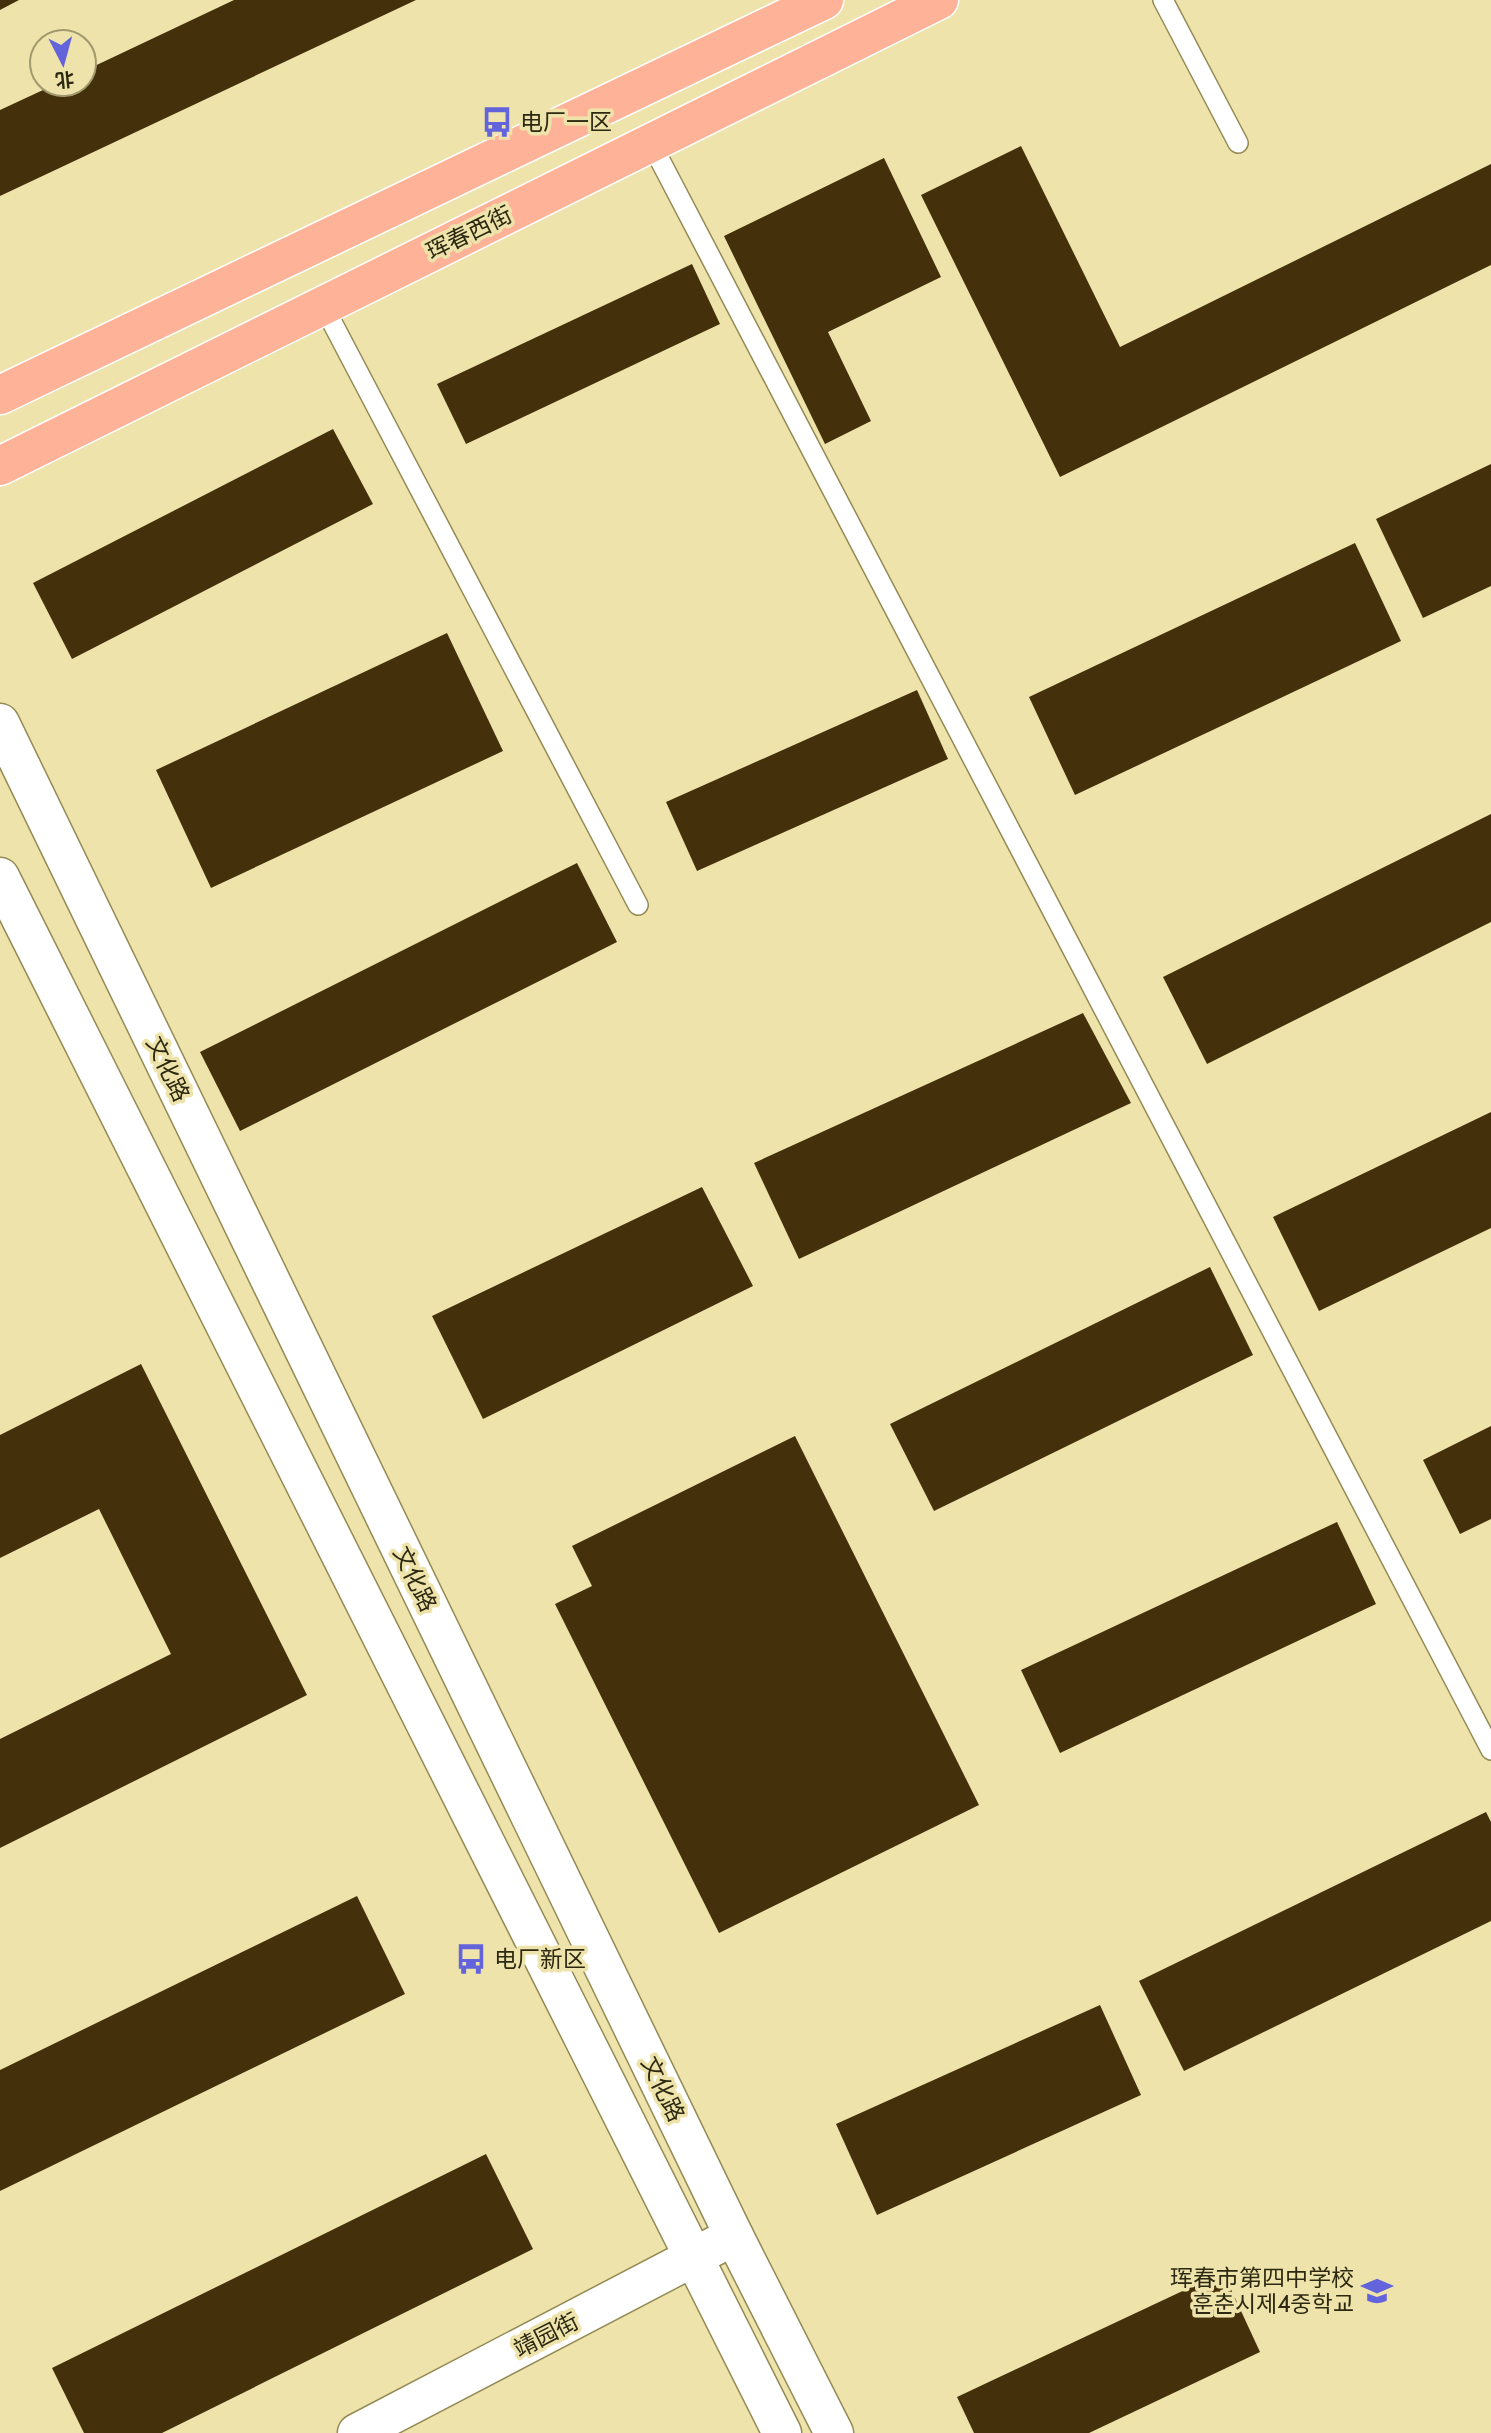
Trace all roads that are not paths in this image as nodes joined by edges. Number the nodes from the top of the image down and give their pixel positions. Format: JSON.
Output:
{"nodes":[{"id":1,"x":824,"y":0,"type":"edge"},
{"id":2,"x":939,"y":0,"type":"edge"},
{"id":3,"x":1163,"y":0,"type":"edge"},
{"id":4,"x":651,"y":143,"type":"junction"},
{"id":5,"x":1238,"y":143,"type":"dead end"},
{"id":6,"x":323,"y":305,"type":"junction"},
{"id":7,"x":0,"y":395,"type":"edge"},
{"id":8,"x":0,"y":466,"type":"edge"},
{"id":9,"x":0,"y":723,"type":"edge"},
{"id":10,"x":0,"y":877,"type":"edge"},
{"id":11,"x":638,"y":905,"type":"dead end"},
{"id":12,"x":1491,"y":1750,"type":"edge"},
{"id":13,"x":734,"y":2236,"type":"junction"},
{"id":14,"x":694,"y":2258,"type":"junction"},
{"id":15,"x":357,"y":2433,"type":"edge"},
{"id":16,"x":782,"y":2433,"type":"edge"},
{"id":17,"x":834,"y":2433,"type":"edge"}],
"edges":[{"from":1,"to":7,"type":"main road"},
{"from":2,"to":4,"type":"main road","name":"珲春西街"},
{"from":3,"to":5,"type":"lane"},
{"from":4,"to":6,"type":"main road","name":"珲春西街"},
{"from":4,"to":12,"type":"lane"},
{"from":6,"to":8,"type":"main road","name":"珲春西街"},
{"from":6,"to":11,"type":"lane"},
{"from":9,"to":13,"type":"main road","name":"文化路"},
{"from":10,"to":14,"type":"main road","name":"文化路"},
{"from":13,"to":14,"type":"main road","name":"靖园街"},
{"from":13,"to":17,"type":"main road","name":"文化路"},
{"from":14,"to":15,"type":"main road","name":"靖园街"},
{"from":14,"to":16,"type":"main road","name":"文化路"}]}
